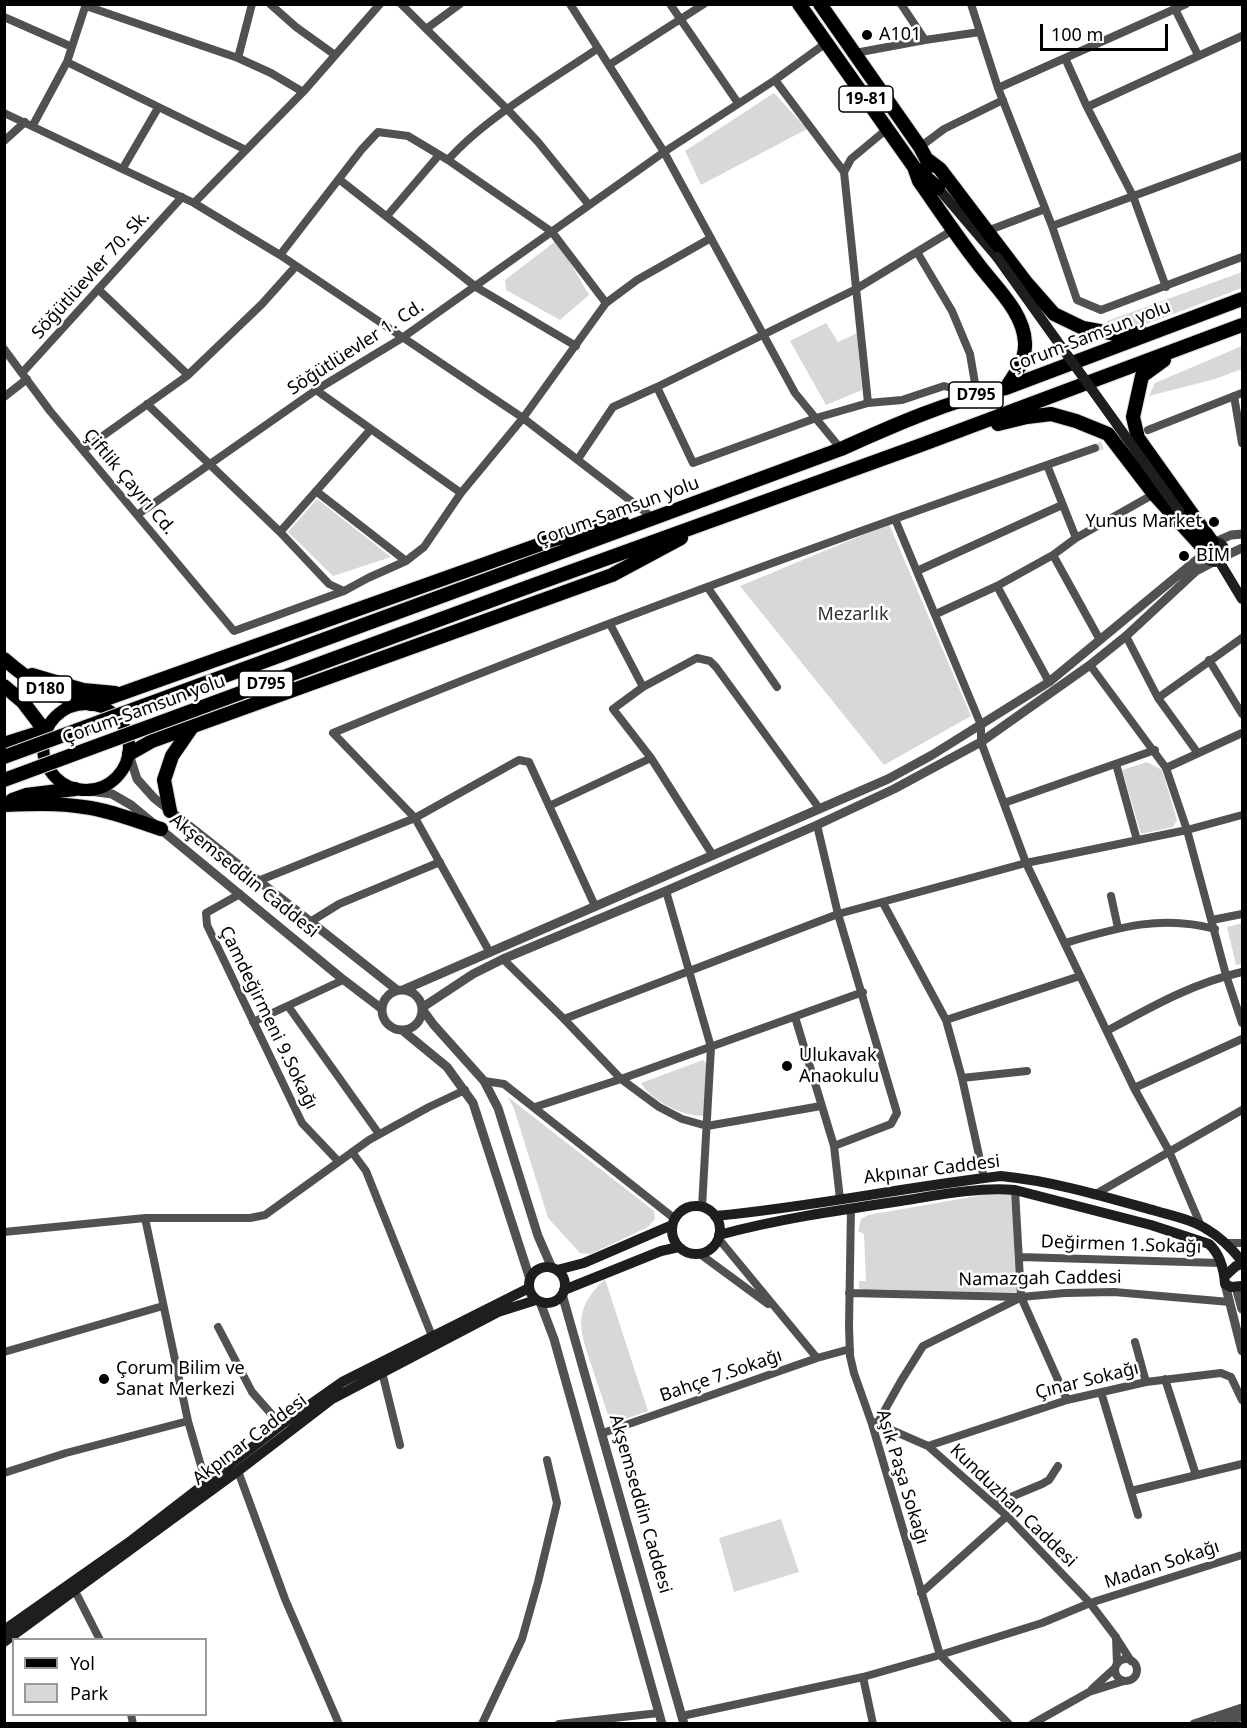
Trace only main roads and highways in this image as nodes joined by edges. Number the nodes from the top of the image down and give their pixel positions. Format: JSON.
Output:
{"nodes":[{"id":1,"x":799,"y":4,"type":"edge"},
{"id":2,"x":820,"y":4,"type":"edge"},
{"id":3,"x":927,"y":160,"type":"junction"},
{"id":4,"x":914,"y":167,"type":"junction"},
{"id":5,"x":938,"y":188,"type":"junction"},
{"id":6,"x":1242,"y":299,"type":"edge"},
{"id":7,"x":1242,"y":324,"type":"edge"},
{"id":8,"x":1153,"y":333,"type":"junction"},
{"id":9,"x":1190,"y":345,"type":"junction"},
{"id":10,"x":1006,"y":388,"type":"junction"},
{"id":11,"x":921,"y":445,"type":"junction"},
{"id":12,"x":711,"y":496,"type":"junction"},
{"id":13,"x":725,"y":514,"type":"junction"},
{"id":14,"x":1209,"y":546,"type":"junction"},
{"id":15,"x":1219,"y":560,"type":"junction"},
{"id":16,"x":1242,"y":599,"type":"edge"},
{"id":17,"x":4,"y":659,"type":"edge"},
{"id":18,"x":18,"y":670,"type":"junction"},
{"id":19,"x":4,"y":686,"type":"edge"},
{"id":20,"x":120,"y":694,"type":"junction"},
{"id":21,"x":92,"y":704,"type":"junction"},
{"id":22,"x":192,"y":727,"type":"junction"},
{"id":23,"x":45,"y":731,"type":"junction"},
{"id":24,"x":4,"y":744,"type":"edge"},
{"id":25,"x":129,"y":754,"type":"junction"},
{"id":26,"x":4,"y":757,"type":"edge"},
{"id":27,"x":4,"y":780,"type":"edge"},
{"id":28,"x":75,"y":789,"type":"junction"},
{"id":29,"x":4,"y":804,"type":"edge"},
{"id":30,"x":170,"y":811,"type":"road end"},
{"id":31,"x":161,"y":829,"type":"road end"},
{"id":32,"x":715,"y":1216,"type":"junction"},
{"id":33,"x":673,"y":1222,"type":"junction"},
{"id":34,"x":718,"y":1237,"type":"junction"},
{"id":35,"x":679,"y":1248,"type":"junction"},
{"id":36,"x":1242,"y":1263,"type":"edge"},
{"id":37,"x":554,"y":1269,"type":"junction"},
{"id":38,"x":1232,"y":1283,"type":"edge"},
{"id":39,"x":530,"y":1284,"type":"junction"},
{"id":40,"x":563,"y":1292,"type":"junction"},
{"id":41,"x":538,"y":1301,"type":"junction"},
{"id":42,"x":4,"y":1630,"type":"edge"},
{"id":43,"x":4,"y":1642,"type":"edge"}],
"edges":[{"from":1,"to":4,"type":"highway","number":"19-81"},
{"from":2,"to":3,"type":"highway","number":"19-81"},
{"from":3,"to":5,"type":"highway","number":"19-81"},
{"from":3,"to":8,"type":"highway"},
{"from":4,"to":5,"type":"highway","number":"19-81"},
{"from":4,"to":10,"type":"highway"},
{"from":5,"to":14,"type":"main road","bridge":true},
{"from":6,"to":8,"type":"highway","name":"Çorum-Samsun yolu","number":"D795"},
{"from":7,"to":9,"type":"highway","name":"Çorum-Samsun yolu","number":"D795"},
{"from":8,"to":10,"type":"highway","name":"Çorum-Samsun yolu","number":"D795"},
{"from":9,"to":11,"type":"highway","name":"Çorum-Samsun yolu","number":"D795"},
{"from":9,"to":14,"type":"highway"},
{"from":10,"to":12,"type":"highway","name":"Çorum-Samsun yolu","number":"D795"},
{"from":11,"to":13,"type":"highway","name":"Çorum-Samsun yolu","number":"D795"},
{"from":11,"to":14,"type":"highway"},
{"from":12,"to":20,"type":"highway"},
{"from":12,"to":26,"type":"highway","name":"Çorum-Samsun yolu","number":"D795","bridge":true},
{"from":13,"to":22,"type":"highway"},
{"from":13,"to":27,"type":"highway","name":"Çorum-Samsun yolu","number":"D795","bridge":true},
{"from":14,"to":15,"type":"main road"},
{"from":14,"to":15,"type":"main road"},
{"from":15,"to":16,"type":"main road"},
{"from":17,"to":18,"type":"highway","number":"D180"},
{"from":18,"to":20,"type":"highway"},
{"from":18,"to":21,"type":"highway","number":"D180"},
{"from":19,"to":23,"type":"highway","number":"D180"},
{"from":20,"to":21,"type":"highway"},
{"from":21,"to":23,"type":"main road"},
{"from":21,"to":25,"type":"main road"},
{"from":22,"to":25,"type":"highway"},
{"from":22,"to":30,"type":"highway"},
{"from":23,"to":24,"type":"highway"},
{"from":23,"to":28,"type":"main road"},
{"from":25,"to":28,"type":"main road"},
{"from":28,"to":29,"type":"highway"},
{"from":29,"to":31,"type":"highway"},
{"from":32,"to":33,"type":"main road"},
{"from":32,"to":34,"type":"main road"},
{"from":32,"to":36,"type":"main road","name":"Akpınar Caddesi"},
{"from":33,"to":35,"type":"main road"},
{"from":33,"to":37,"type":"main road"},
{"from":34,"to":35,"type":"main road"},
{"from":34,"to":38,"type":"main road","name":"Akpınar Caddesi"},
{"from":35,"to":40,"type":"main road"},
{"from":36,"to":38,"type":"main road"},
{"from":37,"to":39,"type":"main road"},
{"from":37,"to":40,"type":"main road"},
{"from":39,"to":41,"type":"main road"},
{"from":39,"to":42,"type":"main road","name":"Akpınar Caddesi"},
{"from":40,"to":41,"type":"main road"},
{"from":41,"to":43,"type":"main road","name":"Akpınar Caddesi"}]}
